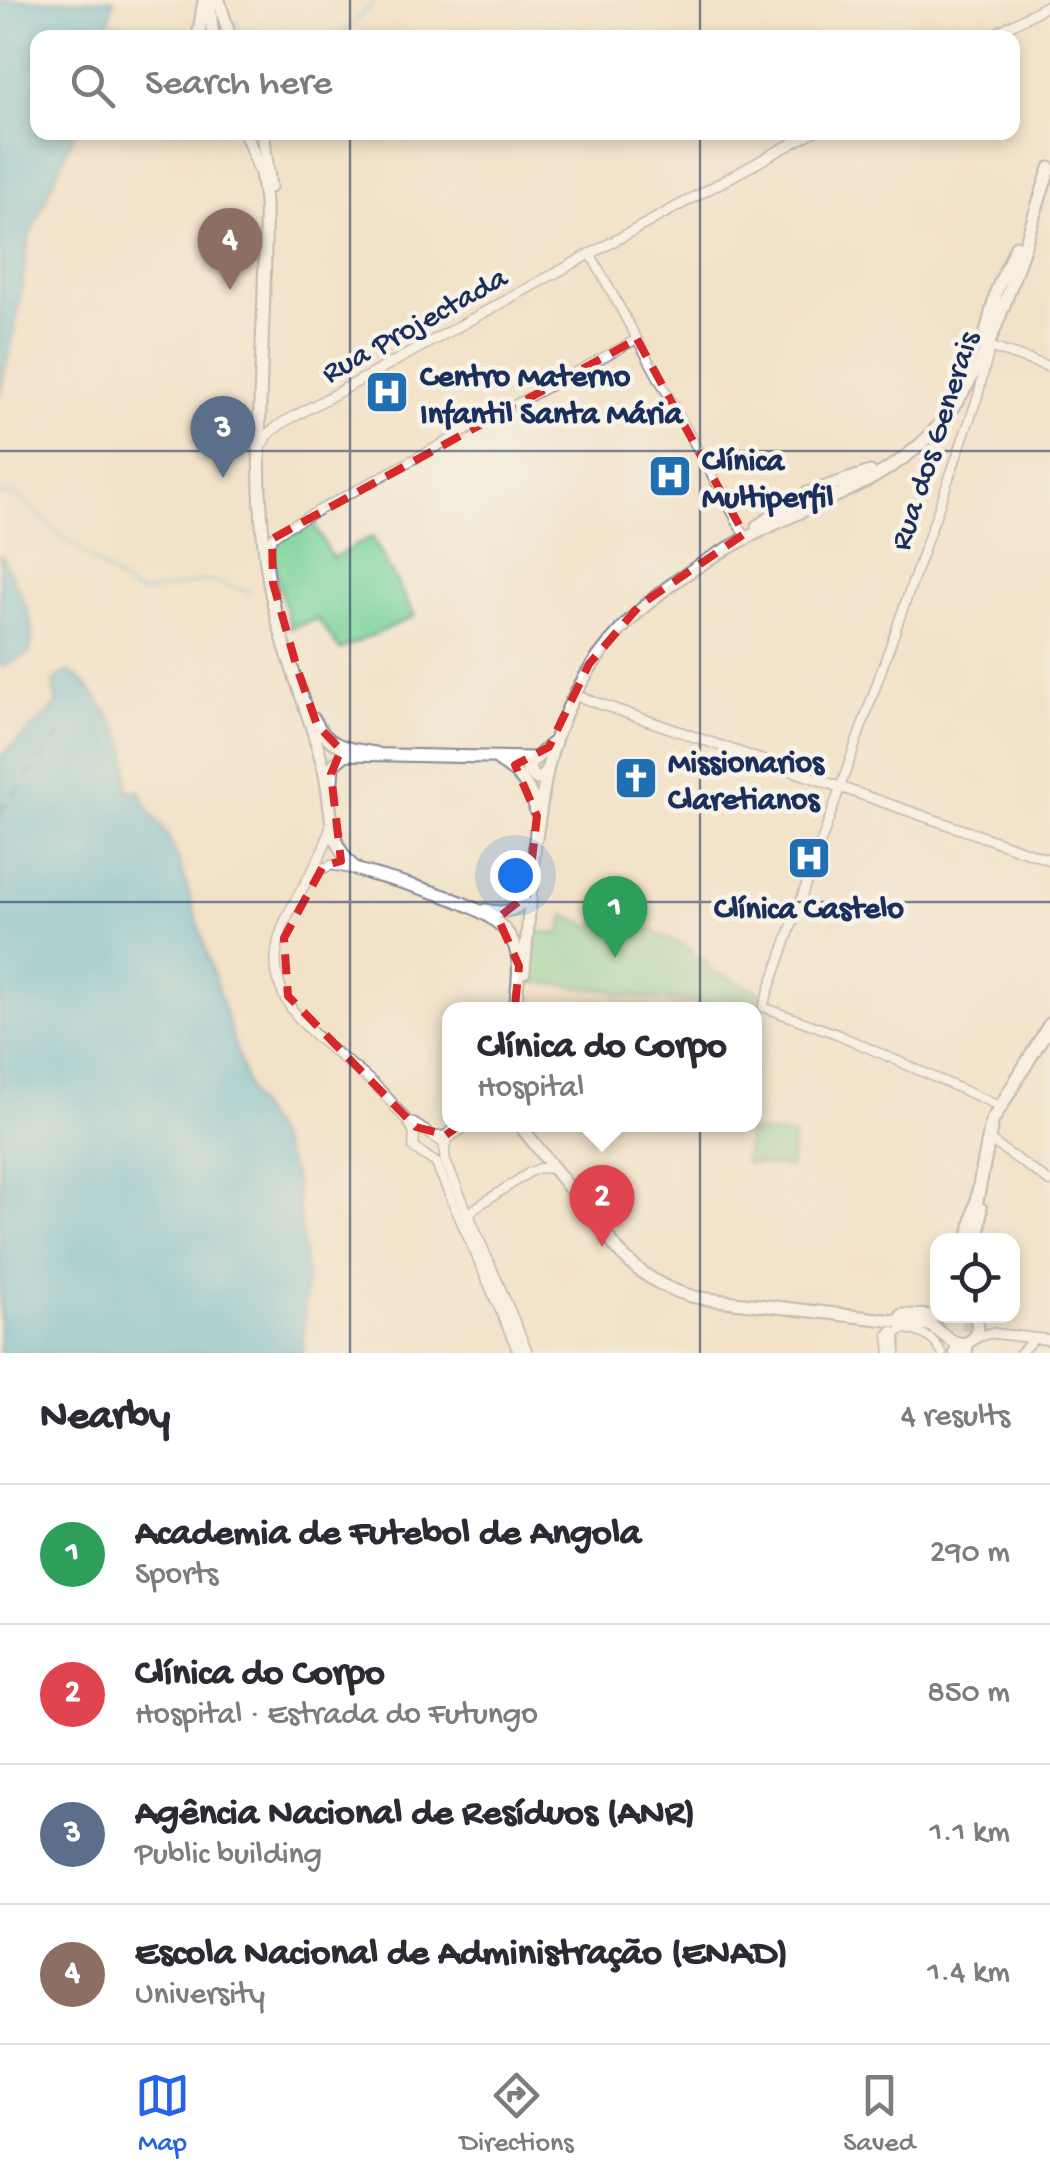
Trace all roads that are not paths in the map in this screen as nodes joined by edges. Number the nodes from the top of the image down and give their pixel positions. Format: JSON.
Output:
{"nodes":[{"id":1,"x":206,"y":0,"type":"edge"},
{"id":2,"x":219,"y":0,"type":"edge"},
{"id":3,"x":1050,"y":4,"type":"edge"},
{"id":4,"x":200,"y":30,"type":"edge"},
{"id":5,"x":212,"y":30,"type":"edge"},
{"id":6,"x":228,"y":30,"type":"edge"},
{"id":7,"x":1002,"y":30,"type":"edge"},
{"id":8,"x":240,"y":140,"type":"edge"},
{"id":9,"x":249,"y":140,"type":"edge"},
{"id":10,"x":264,"y":140,"type":"edge"},
{"id":11,"x":798,"y":140,"type":"edge"},
{"id":12,"x":1050,"y":157,"type":"edge"},
{"id":13,"x":1050,"y":168,"type":"edge"},
{"id":14,"x":266,"y":226,"type":"junction"},
{"id":15,"x":590,"y":254,"type":"junction"},
{"id":16,"x":1006,"y":282,"type":"junction"},
{"id":17,"x":1000,"y":300,"type":"junction"},
{"id":18,"x":996,"y":322,"type":"junction"},
{"id":19,"x":637,"y":339,"type":"junction"},
{"id":20,"x":992,"y":349,"type":"junction"},
{"id":21,"x":978,"y":363,"type":"junction"},
{"id":22,"x":1050,"y":367,"type":"edge"},
{"id":23,"x":959,"y":400,"type":"junction"},
{"id":24,"x":976,"y":400,"type":"junction"},
{"id":25,"x":265,"y":414,"type":"junction"},
{"id":26,"x":278,"y":425,"type":"junction"},
{"id":27,"x":264,"y":443,"type":"junction"},
{"id":28,"x":855,"y":481,"type":"junction"},
{"id":29,"x":267,"y":525,"type":"junction"},
{"id":30,"x":284,"y":529,"type":"junction"},
{"id":31,"x":750,"y":532,"type":"junction"},
{"id":32,"x":268,"y":547,"type":"junction"},
{"id":33,"x":574,"y":695,"type":"junction"},
{"id":34,"x":376,"y":753,"type":"junction"},
{"id":35,"x":549,"y":753,"type":"junction"},
{"id":36,"x":495,"y":759,"type":"junction"},
{"id":37,"x":840,"y":789,"type":"junction"},
{"id":38,"x":332,"y":820,"type":"junction"},
{"id":39,"x":536,"y":838,"type":"junction"},
{"id":40,"x":335,"y":839,"type":"junction"},
{"id":41,"x":534,"y":860,"type":"junction"},
{"id":42,"x":1050,"y":860,"type":"edge"},
{"id":43,"x":358,"y":870,"type":"junction"},
{"id":44,"x":311,"y":876,"type":"junction"},
{"id":45,"x":471,"y":907,"type":"junction"},
{"id":46,"x":517,"y":1002,"type":"edge"},
{"id":47,"x":518,"y":1002,"type":"edge"},
{"id":48,"x":1050,"y":1024,"type":"edge"},
{"id":49,"x":1050,"y":1033,"type":"edge"},
{"id":50,"x":999,"y":1106,"type":"junction"},
{"id":51,"x":419,"y":1128,"type":"junction"},
{"id":52,"x":449,"y":1132,"type":"edge"},
{"id":53,"x":458,"y":1132,"type":"edge"},
{"id":54,"x":526,"y":1132,"type":"edge"},
{"id":55,"x":528,"y":1132,"type":"edge"},
{"id":56,"x":437,"y":1136,"type":"junction"},
{"id":57,"x":414,"y":1139,"type":"junction"},
{"id":58,"x":990,"y":1141,"type":"junction"},
{"id":59,"x":444,"y":1150,"type":"junction"},
{"id":60,"x":537,"y":1151,"type":"junction"},
{"id":61,"x":430,"y":1158,"type":"junction"},
{"id":62,"x":552,"y":1169,"type":"junction"},
{"id":63,"x":530,"y":1172,"type":"junction"},
{"id":64,"x":1050,"y":1182,"type":"edge"},
{"id":65,"x":978,"y":1209,"type":"junction"},
{"id":66,"x":469,"y":1210,"type":"junction"},
{"id":67,"x":973,"y":1233,"type":"edge"},
{"id":68,"x":930,"y":1317,"type":"edge"},
{"id":69,"x":916,"y":1321,"type":"junction"},
{"id":70,"x":942,"y":1323,"type":"edge"},
{"id":71,"x":974,"y":1323,"type":"edge"},
{"id":72,"x":978,"y":1323,"type":"edge"},
{"id":73,"x":989,"y":1334,"type":"junction"},
{"id":74,"x":944,"y":1336,"type":"junction"},
{"id":75,"x":1034,"y":1338,"type":"junction"},
{"id":76,"x":1050,"y":1340,"type":"edge"},
{"id":77,"x":961,"y":1350,"type":"edge"},
{"id":78,"x":518,"y":1353,"type":"edge"},
{"id":79,"x":528,"y":1353,"type":"edge"},
{"id":80,"x":893,"y":1353,"type":"edge"},
{"id":81,"x":1020,"y":1353,"type":"edge"}],
"edges":[{"from":1,"to":4,"type":"main road"},
{"from":1,"to":5,"type":"main road"},
{"from":2,"to":6,"type":"main road"},
{"from":3,"to":7,"type":"main road"},
{"from":8,"to":14,"type":"main road"},
{"from":9,"to":14,"type":"main road"},
{"from":10,"to":25,"type":"main road"},
{"from":11,"to":15,"type":"main road","name":"Rua Projectada"},
{"from":12,"to":16,"type":"main road"},
{"from":13,"to":16,"type":"main road"},
{"from":14,"to":38,"type":"main road"},
{"from":15,"to":19,"type":"street"},
{"from":15,"to":26,"type":"main road","name":"Rua Projectada"},
{"from":16,"to":17,"type":"main road"},
{"from":17,"to":18,"type":"main road"},
{"from":17,"to":28,"type":"main road"},
{"from":18,"to":20,"type":"street","name":"Rua dos Generais"},
{"from":18,"to":21,"type":"main road"},
{"from":19,"to":30,"type":"street"},
{"from":19,"to":31,"type":"street"},
{"from":20,"to":21,"type":"main road"},
{"from":20,"to":22,"type":"main road"},
{"from":20,"to":24,"type":"street","name":"Rua dos Generais"},
{"from":21,"to":23,"type":"main road"},
{"from":21,"to":24,"type":"street"},
{"from":23,"to":24,"type":"street"},
{"from":23,"to":28,"type":"main road"},
{"from":24,"to":37,"type":"street","name":"Rua dos Generais"},
{"from":25,"to":26,"type":"main road"},
{"from":25,"to":27,"type":"main road"},
{"from":26,"to":27,"type":"main road"},
{"from":27,"to":29,"type":"main road"},
{"from":28,"to":31,"type":"main road"},
{"from":29,"to":30,"type":"street"},
{"from":29,"to":32,"type":"main road"},
{"from":30,"to":32,"type":"street"},
{"from":31,"to":33,"type":"main road"},
{"from":31,"to":35,"type":"main road"},
{"from":32,"to":34,"type":"main road"},
{"from":33,"to":35,"type":"main road"},
{"from":33,"to":37,"type":"main road"},
{"from":34,"to":36,"type":"main road"},
{"from":34,"to":40,"type":"main road"},
{"from":35,"to":36,"type":"main road"},
{"from":35,"to":39,"type":"main road"},
{"from":36,"to":39,"type":"main road"},
{"from":37,"to":42,"type":"main road"},
{"from":37,"to":50,"type":"street","name":"Rua dos Generais"},
{"from":38,"to":40,"type":"main road"},
{"from":38,"to":44,"type":"main road"},
{"from":39,"to":41,"type":"main road"},
{"from":40,"to":43,"type":"main road"},
{"from":41,"to":45,"type":"main road"},
{"from":41,"to":47,"type":"main road"},
{"from":43,"to":44,"type":"main road"},
{"from":43,"to":45,"type":"main road"},
{"from":44,"to":51,"type":"main road"},
{"from":44,"to":57,"type":"main road"},
{"from":45,"to":46,"type":"main road"},
{"from":48,"to":50,"type":"highway"},
{"from":49,"to":58,"type":"highway"},
{"from":50,"to":65,"type":"highway"},
{"from":51,"to":56,"type":"main road"},
{"from":51,"to":57,"type":"main road"},
{"from":52,"to":56,"type":"street"},
{"from":53,"to":59,"type":"street"},
{"from":54,"to":60,"type":"main road"},
{"from":55,"to":69,"type":"main road"},
{"from":56,"to":59,"type":"main road"},
{"from":57,"to":61,"type":"main road"},
{"from":58,"to":64,"type":"street"},
{"from":58,"to":65,"type":"highway"},
{"from":59,"to":61,"type":"main road"},
{"from":59,"to":66,"type":"main road"},
{"from":60,"to":62,"type":"main road"},
{"from":60,"to":63,"type":"street"},
{"from":61,"to":78,"type":"main road"},
{"from":62,"to":63,"type":"street"},
{"from":62,"to":69,"type":"main road"},
{"from":63,"to":66,"type":"street"},
{"from":65,"to":67,"type":"highway"},
{"from":66,"to":79,"type":"main road"},
{"from":68,"to":69,"type":"main road"},
{"from":69,"to":74,"type":"main road"},
{"from":69,"to":77,"type":"main road"},
{"from":70,"to":74,"type":"main road"},
{"from":71,"to":77,"type":"main road"},
{"from":72,"to":73,"type":"main road"},
{"from":73,"to":75,"type":"main road"},
{"from":73,"to":77,"type":"main road"},
{"from":74,"to":77,"type":"main road"},
{"from":74,"to":77,"type":"main road"},
{"from":75,"to":76,"type":"main road"},
{"from":75,"to":81,"type":"street"},
{"from":77,"to":80,"type":"street"}]}
